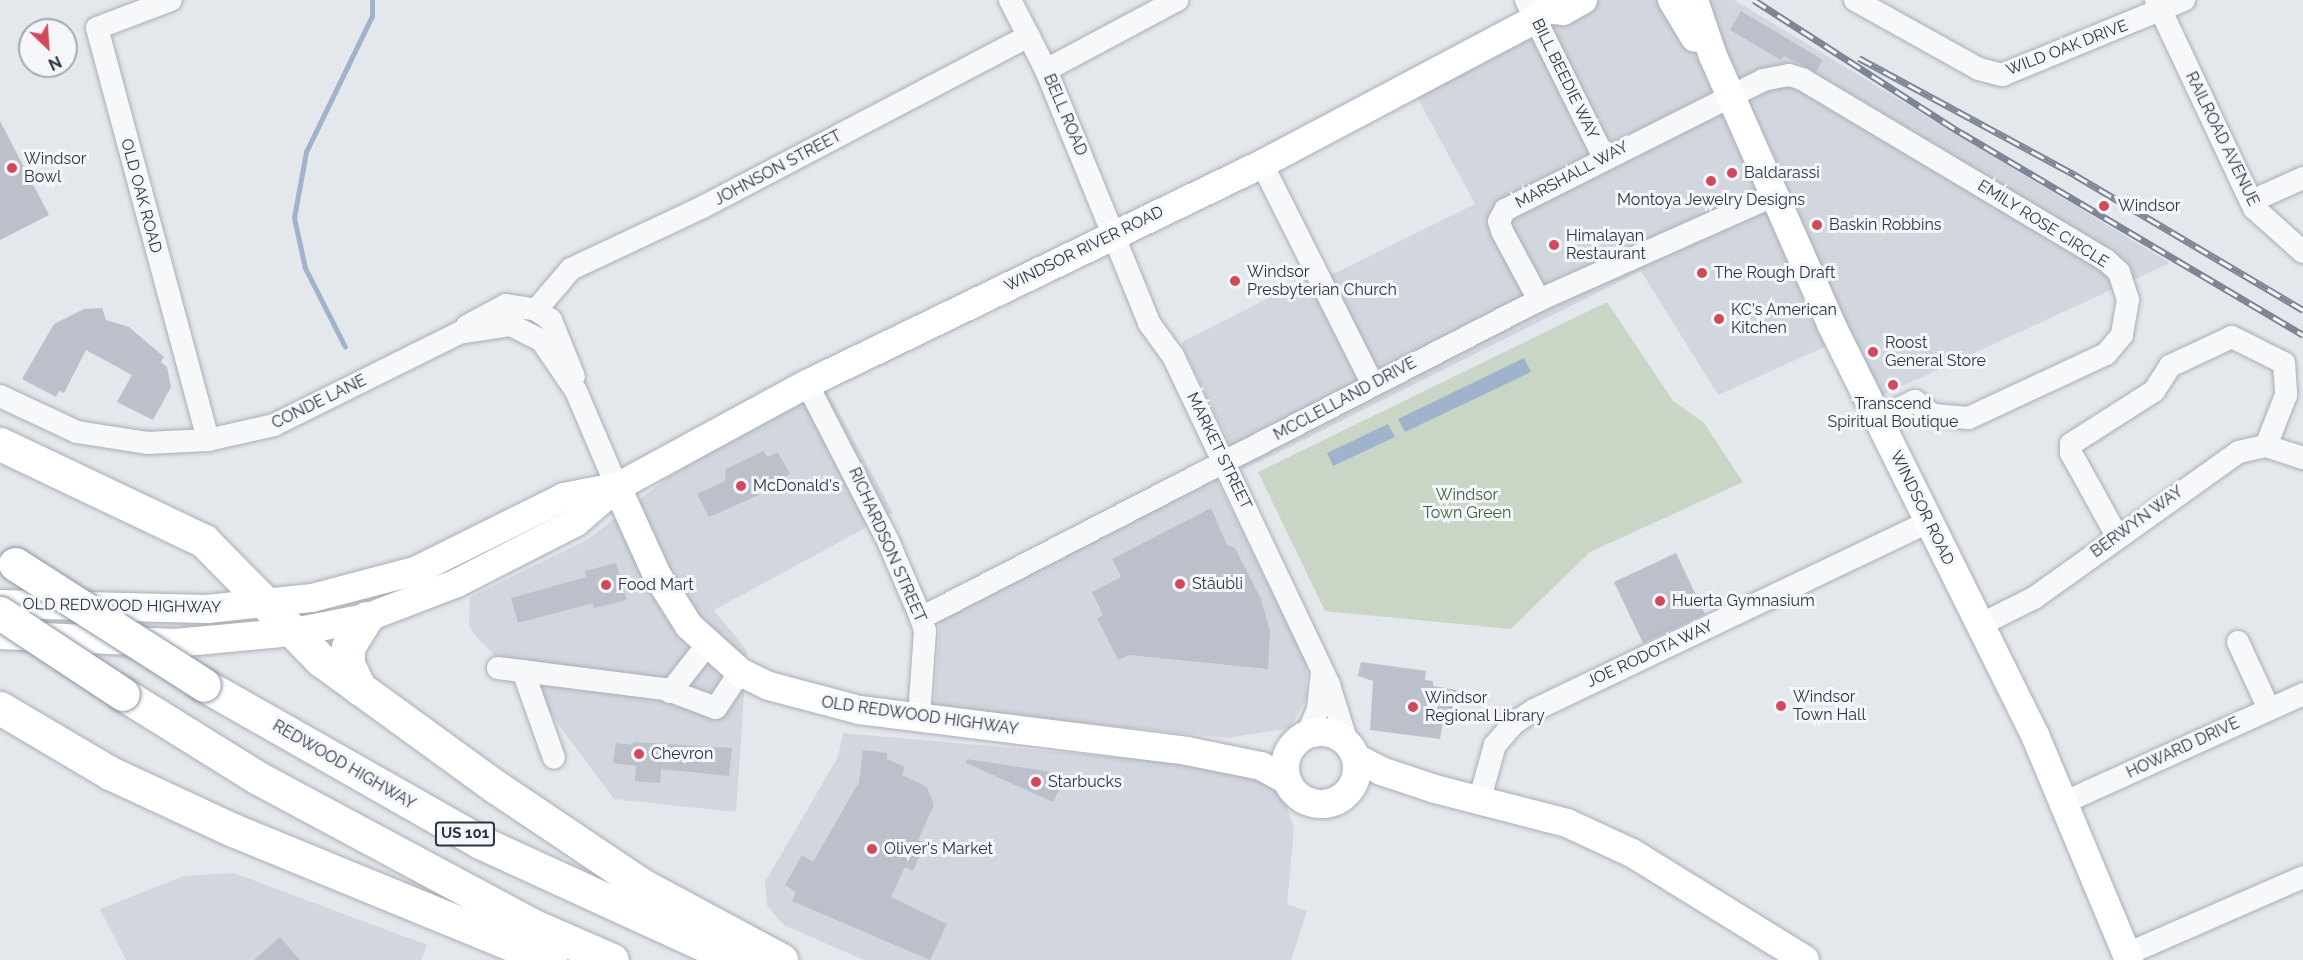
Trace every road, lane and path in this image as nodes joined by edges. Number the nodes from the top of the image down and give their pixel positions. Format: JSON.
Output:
{"nodes":[{"id":1,"x":171,"y":0,"type":"edge"},
{"id":2,"x":1010,"y":0,"type":"edge"},
{"id":3,"x":1177,"y":0,"type":"edge"},
{"id":4,"x":1582,"y":0,"type":"edge"},
{"id":5,"x":1672,"y":0,"type":"edge"},
{"id":6,"x":1694,"y":0,"type":"edge"},
{"id":7,"x":1855,"y":0,"type":"edge"},
{"id":8,"x":2184,"y":0,"type":"edge"},
{"id":9,"x":2158,"y":6,"type":"edge"},
{"id":10,"x":1542,"y":7,"type":"edge"},
{"id":11,"x":1029,"y":36,"type":"junction"},
{"id":12,"x":1713,"y":56,"type":"junction"},
{"id":13,"x":1046,"y":70,"type":"junction"},
{"id":14,"x":1730,"y":96,"type":"junction"},
{"id":15,"x":1604,"y":158,"type":"junction"},
{"id":16,"x":1262,"y":165,"type":"junction"},
{"id":17,"x":2303,"y":178,"type":"edge"},
{"id":18,"x":1775,"y":195,"type":"junction"},
{"id":19,"x":2252,"y":201,"type":"junction"},
{"id":20,"x":1113,"y":234,"type":"junction"},
{"id":21,"x":2303,"y":252,"type":"edge"},
{"id":22,"x":1539,"y":300,"type":"junction"},
{"id":23,"x":536,"y":310,"type":"junction"},
{"id":24,"x":459,"y":333,"type":"junction"},
{"id":25,"x":1372,"y":383,"type":"junction"},
{"id":26,"x":807,"y":384,"type":"junction"},
{"id":27,"x":576,"y":391,"type":"junction"},
{"id":28,"x":0,"y":396,"type":"edge"},
{"id":29,"x":1879,"y":418,"type":"junction"},
{"id":30,"x":208,"y":440,"type":"junction"},
{"id":31,"x":0,"y":444,"type":"edge"},
{"id":32,"x":2266,"y":446,"type":"junction"},
{"id":33,"x":2303,"y":458,"type":"edge"},
{"id":34,"x":1226,"y":463,"type":"junction"},
{"id":35,"x":617,"y":487,"type":"junction"},
{"id":36,"x":1928,"y":522,"type":"junction"},
{"id":37,"x":2117,"y":536,"type":"junction"},
{"id":38,"x":7,"y":559,"type":"edge"},
{"id":39,"x":0,"y":604,"type":"edge"},
{"id":40,"x":267,"y":604,"type":"junction"},
{"id":41,"x":0,"y":613,"type":"edge"},
{"id":42,"x":366,"y":618,"type":"junction"},
{"id":43,"x":921,"y":618,"type":"junction"},
{"id":44,"x":1978,"y":626,"type":"junction"},
{"id":45,"x":294,"y":632,"type":"junction"},
{"id":46,"x":0,"y":636,"type":"edge"},
{"id":47,"x":2238,"y":642,"type":"dead end"},
{"id":48,"x":707,"y":645,"type":"junction"},
{"id":49,"x":498,"y":668,"type":"dead end"},
{"id":50,"x":523,"y":671,"type":"junction"},
{"id":51,"x":1322,"y":671,"type":"junction"},
{"id":52,"x":740,"y":672,"type":"junction"},
{"id":53,"x":360,"y":689,"type":"junction"},
{"id":54,"x":670,"y":692,"type":"junction"},
{"id":55,"x":2303,"y":694,"type":"edge"},
{"id":56,"x":0,"y":708,"type":"edge"},
{"id":57,"x":2269,"y":709,"type":"junction"},
{"id":58,"x":919,"y":717,"type":"junction"},
{"id":59,"x":1302,"y":738,"type":"junction"},
{"id":60,"x":1351,"y":750,"type":"junction"},
{"id":61,"x":1187,"y":751,"type":"junction"},
{"id":62,"x":554,"y":758,"type":"dead end"},
{"id":63,"x":1286,"y":780,"type":"junction"},
{"id":64,"x":1435,"y":789,"type":"junction"},
{"id":65,"x":1344,"y":797,"type":"junction"},
{"id":66,"x":1480,"y":798,"type":"junction"},
{"id":67,"x":2063,"y":803,"type":"junction"},
{"id":68,"x":2303,"y":877,"type":"edge"},
{"id":69,"x":2128,"y":957,"type":"edge"},
{"id":70,"x":550,"y":960,"type":"edge"},
{"id":71,"x":612,"y":960,"type":"edge"},
{"id":72,"x":738,"y":960,"type":"edge"},
{"id":73,"x":781,"y":960,"type":"edge"},
{"id":74,"x":1805,"y":960,"type":"edge"}],
"edges":[{"from":1,"to":30,"type":"street","name":"OLD OAK ROAD"},
{"from":2,"to":11,"type":"street","name":"BELL ROAD"},
{"from":3,"to":13,"type":"street"},
{"from":4,"to":10,"type":"main road","name":"WINDSOR RIVER ROAD"},
{"from":5,"to":12,"type":"main road","name":"WINDSOR ROAD"},
{"from":6,"to":12,"type":"main road","name":"WINDSOR ROAD"},
{"from":7,"to":9,"type":"street","name":"WILD OAK DRIVE"},
{"from":8,"to":9,"type":"street","name":"WILD OAK DRIVE"},
{"from":9,"to":19,"type":"street","name":"RAILROAD AVENUE"},
{"from":10,"to":15,"type":"street","name":"BILL BEEDIE WAY"},
{"from":10,"to":16,"type":"main road","name":"WINDSOR RIVER ROAD"},
{"from":11,"to":13,"type":"street","name":"BELL ROAD"},
{"from":11,"to":23,"type":"street","name":"JOHNSON STREET"},
{"from":12,"to":14,"type":"main road","name":"WINDSOR ROAD"},
{"from":13,"to":20,"type":"street","name":"BELL ROAD"},
{"from":14,"to":15,"type":"street","name":"MARSHALL WAY"},
{"from":14,"to":18,"type":"main road","name":"WINDSOR ROAD"},
{"from":14,"to":29,"type":"street","name":"EMILY ROSE CIRCLE"},
{"from":15,"to":22,"type":"street","name":"MARSHALL WAY"},
{"from":16,"to":20,"type":"main road","name":"WINDSOR RIVER ROAD"},
{"from":16,"to":25,"type":"street"},
{"from":17,"to":19,"type":"street"},
{"from":18,"to":22,"type":"street","name":"MCCLELLAND DRIVE"},
{"from":18,"to":29,"type":"main road","name":"WINDSOR ROAD"},
{"from":19,"to":21,"type":"street","name":"RAILROAD AVENUE"},
{"from":20,"to":26,"type":"main road","name":"WINDSOR RIVER ROAD"},
{"from":20,"to":34,"type":"street","name":"MARKET STREET"},
{"from":22,"to":25,"type":"street","name":"MCCLELLAND DRIVE"},
{"from":23,"to":24,"type":"street","name":"CONDE LANE"},
{"from":23,"to":27,"type":"street","name":"CONDE LANE"},
{"from":24,"to":27,"type":"street","name":"CONDE LANE"},
{"from":24,"to":30,"type":"street","name":"CONDE LANE"},
{"from":25,"to":34,"type":"street","name":"MCCLELLAND DRIVE"},
{"from":26,"to":35,"type":"main road","name":"WINDSOR RIVER ROAD"},
{"from":26,"to":43,"type":"street","name":"RICHARDSON STREET"},
{"from":27,"to":35,"type":"street","name":"CONDE LANE"},
{"from":28,"to":30,"type":"street","name":"CONDE LANE"},
{"from":29,"to":36,"type":"main road","name":"WINDSOR ROAD"},
{"from":31,"to":40,"type":"highway"},
{"from":32,"to":33,"type":"street"},
{"from":32,"to":37,"type":"street","name":"BERWYN WAY"},
{"from":32,"to":37,"type":"street"},
{"from":34,"to":43,"type":"street","name":"MCCLELLAND DRIVE"},
{"from":34,"to":51,"type":"street","name":"MARKET STREET"},
{"from":35,"to":40,"type":"main road","name":"OLD REDWOOD HIGHWAY"},
{"from":35,"to":42,"type":"main road","name":"OLD REDWOOD HIGHWAY"},
{"from":35,"to":48,"type":"main road","name":"OLD REDWOOD HIGHWAY"},
{"from":36,"to":44,"type":"main road","name":"WINDSOR ROAD"},
{"from":36,"to":66,"type":"street","name":"JOE RODOTA WAY"},
{"from":37,"to":44,"type":"street","name":"BERWYN WAY"},
{"from":38,"to":72,"type":"highway","name":"REDWOOD HIGHWAY","number":"US 101","bridge":true},
{"from":39,"to":40,"type":"main road","name":"OLD REDWOOD HIGHWAY"},
{"from":40,"to":45,"type":"highway"},
{"from":41,"to":71,"type":"highway","number":"US 101","bridge":true},
{"from":42,"to":45,"type":"main road","name":"OLD REDWOOD HIGHWAY"},
{"from":42,"to":53,"type":"highway"},
{"from":43,"to":58,"type":"street","name":"RICHARDSON STREET"},
{"from":44,"to":67,"type":"main road","name":"WINDSOR ROAD"},
{"from":45,"to":46,"type":"main road","name":"OLD REDWOOD HIGHWAY"},
{"from":45,"to":53,"type":"highway"},
{"from":47,"to":57,"type":"street"},
{"from":48,"to":52,"type":"main road","name":"OLD REDWOOD HIGHWAY"},
{"from":48,"to":54,"type":"street"},
{"from":49,"to":50,"type":"street"},
{"from":50,"to":54,"type":"street"},
{"from":50,"to":62,"type":"street"},
{"from":51,"to":59,"type":"street"},
{"from":51,"to":60,"type":"street","name":"MARKET STREET"},
{"from":52,"to":54,"type":"street"},
{"from":52,"to":58,"type":"main road","name":"OLD REDWOOD HIGHWAY"},
{"from":53,"to":73,"type":"highway"},
{"from":55,"to":57,"type":"street","name":"HOWARD DRIVE"},
{"from":56,"to":70,"type":"highway"},
{"from":57,"to":67,"type":"street","name":"HOWARD DRIVE"},
{"from":58,"to":61,"type":"main road","name":"OLD REDWOOD HIGHWAY"},
{"from":59,"to":60,"type":"main road"},
{"from":59,"to":61,"type":"main road","name":"OLD REDWOOD HIGHWAY"},
{"from":59,"to":63,"type":"main road"},
{"from":60,"to":64,"type":"main road"},
{"from":60,"to":65,"type":"main road"},
{"from":61,"to":63,"type":"main road","name":"OLD REDWOOD HIGHWAY"},
{"from":63,"to":65,"type":"main road"},
{"from":64,"to":65,"type":"main road"},
{"from":64,"to":66,"type":"main road"},
{"from":66,"to":74,"type":"main road"},
{"from":67,"to":69,"type":"main road","name":"WINDSOR ROAD"},
{"from":68,"to":69,"type":"street"}]}
